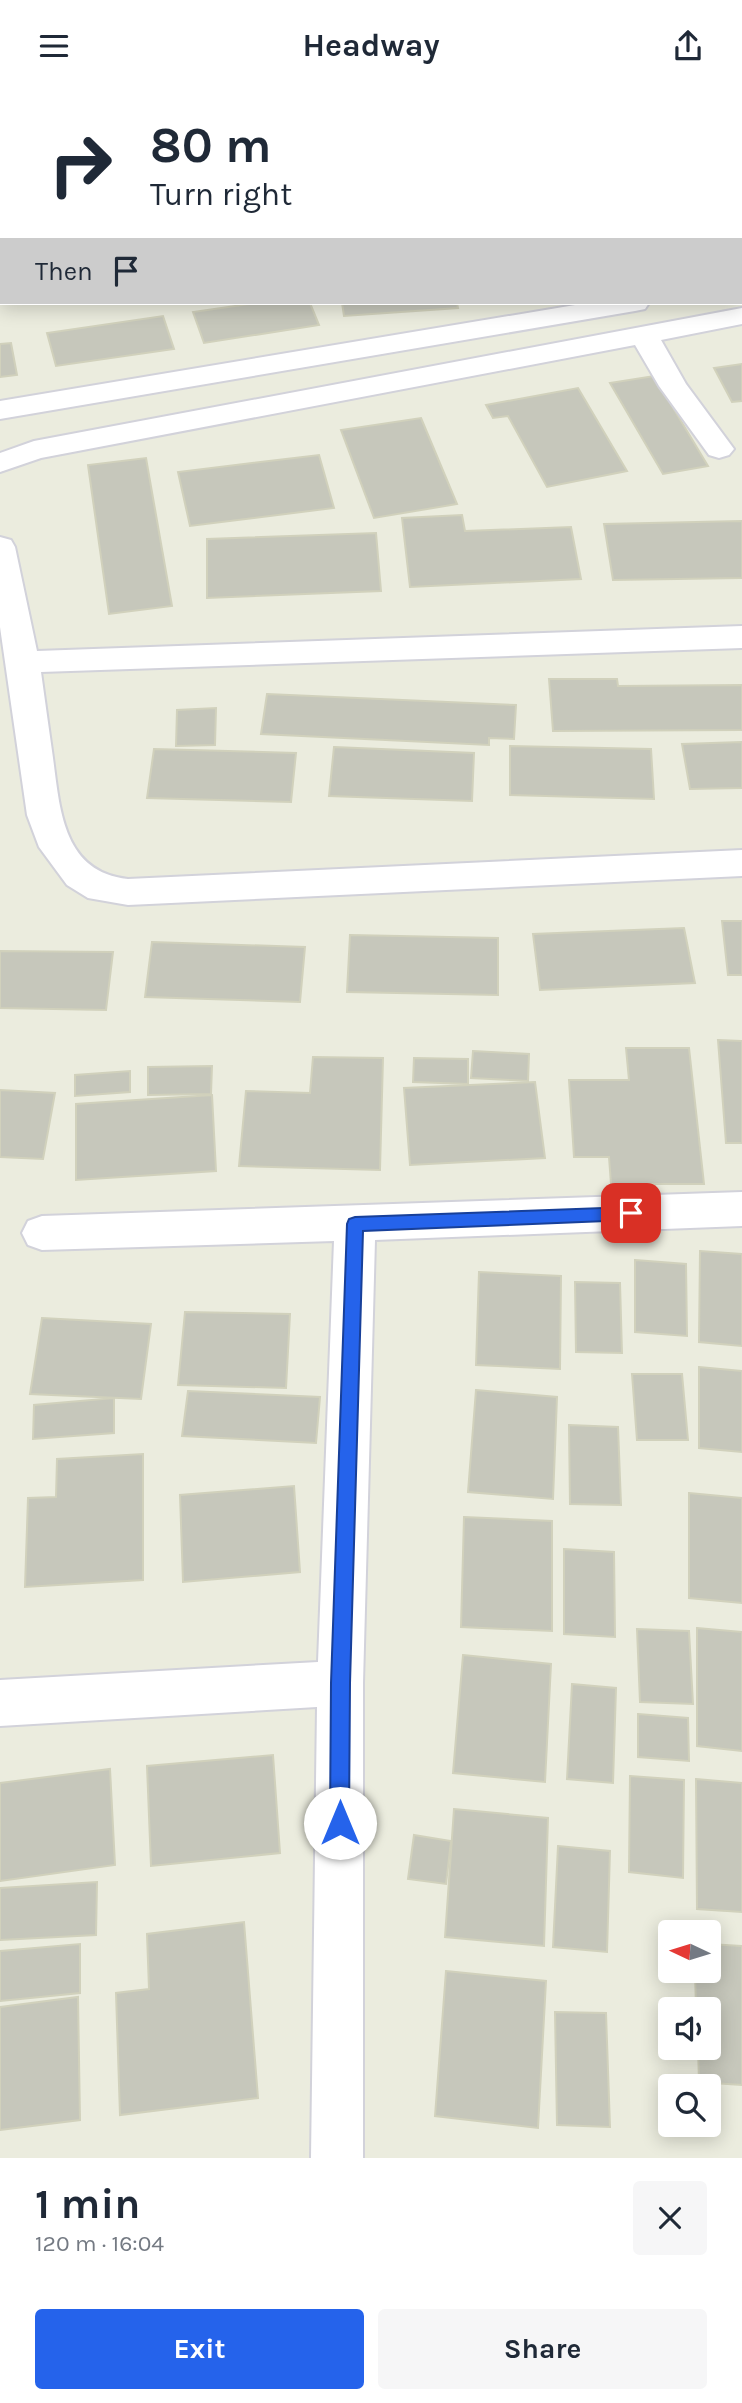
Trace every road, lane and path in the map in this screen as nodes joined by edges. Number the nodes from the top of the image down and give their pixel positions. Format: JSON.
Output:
{"nodes":[{"id":1,"x":623,"y":305,"type":"edge"},
{"id":2,"x":742,"y":316,"type":"edge"},
{"id":3,"x":644,"y":335,"type":"junction"},
{"id":4,"x":0,"y":410,"type":"edge"},
{"id":5,"x":719,"y":449,"type":"dead end"},
{"id":6,"x":1,"y":465,"type":"edge"},
{"id":7,"x":0,"y":547,"type":"edge"},
{"id":8,"x":742,"y":638,"type":"edge"},
{"id":9,"x":23,"y":662,"type":"junction"},
{"id":10,"x":742,"y":863,"type":"edge"},
{"id":11,"x":742,"y":1209,"type":"edge"},
{"id":12,"x":355,"y":1224,"type":"junction"},
{"id":13,"x":42,"y":1233,"type":"dead end"},
{"id":14,"x":340,"y":1683,"type":"junction"},
{"id":15,"x":0,"y":1703,"type":"edge"},
{"id":16,"x":337,"y":2158,"type":"edge"}],
"edges":[{"from":1,"to":4,"type":"street"},
{"from":2,"to":3,"type":"street"},
{"from":3,"to":5,"type":"street"},
{"from":3,"to":6,"type":"street"},
{"from":7,"to":9,"type":"street"},
{"from":8,"to":9,"type":"street"},
{"from":9,"to":10,"type":"street"},
{"from":11,"to":12,"type":"street"},
{"from":12,"to":13,"type":"street"},
{"from":12,"to":14,"type":"street"},
{"from":14,"to":15,"type":"street"},
{"from":14,"to":16,"type":"street"}]}
